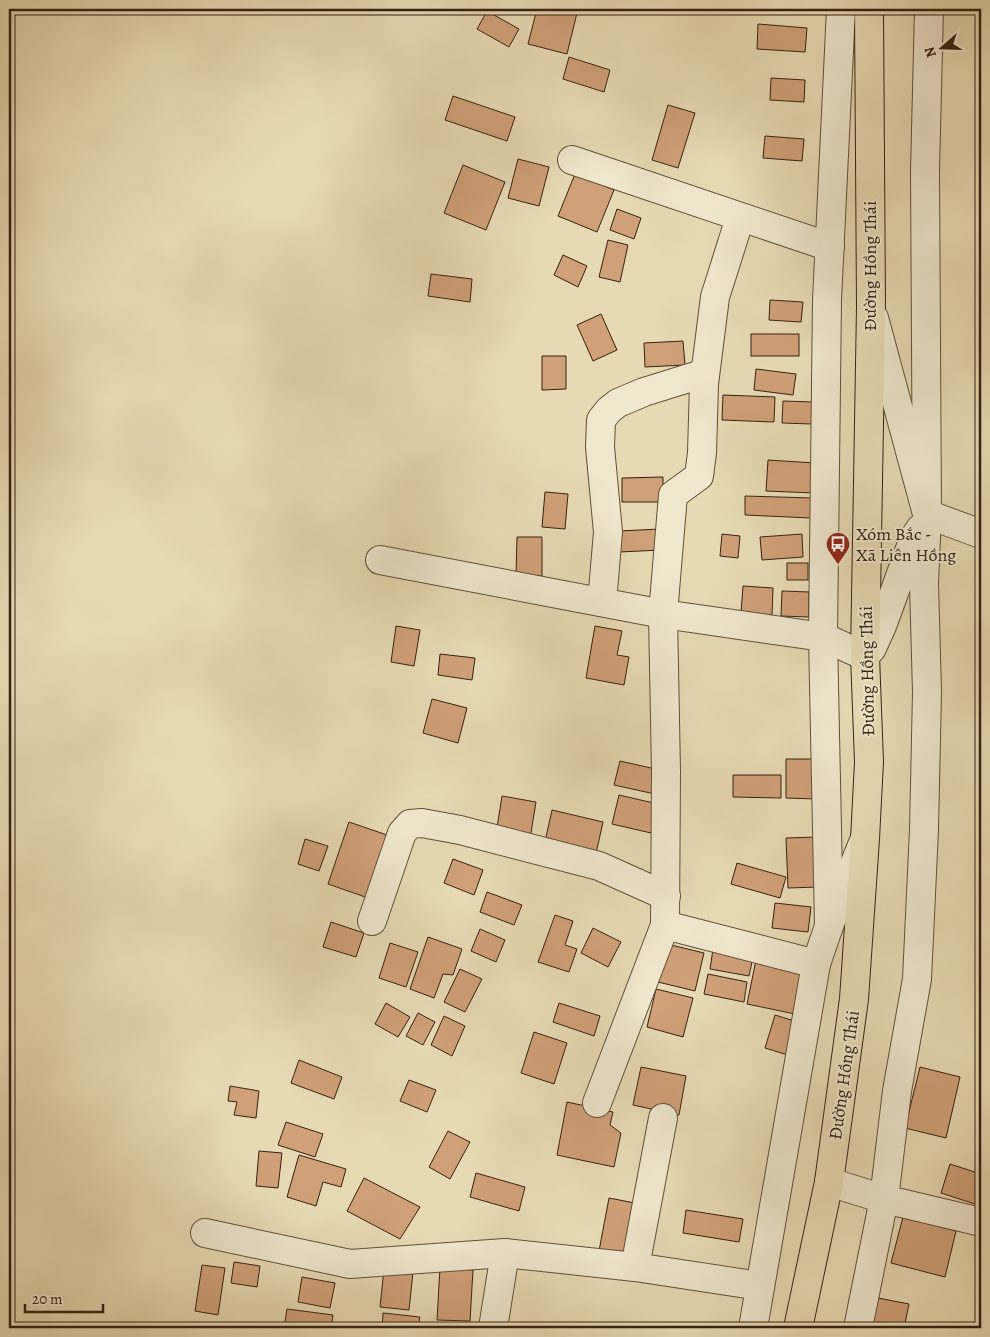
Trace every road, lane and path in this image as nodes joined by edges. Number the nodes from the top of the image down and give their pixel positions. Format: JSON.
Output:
{"nodes":[{"id":1,"x":842,"y":9,"type":"edge"},
{"id":2,"x":869,"y":9,"type":"edge"},
{"id":3,"x":929,"y":9,"type":"edge"},
{"id":4,"x":572,"y":160,"type":"dead end"},
{"id":5,"x":740,"y":218,"type":"junction"},
{"id":6,"x":830,"y":247,"type":"junction"},
{"id":7,"x":871,"y":306,"type":"junction"},
{"id":8,"x":705,"y":373,"type":"junction"},
{"id":9,"x":926,"y":518,"type":"junction"},
{"id":10,"x":981,"y":534,"type":"edge"},
{"id":11,"x":380,"y":560,"type":"dead end"},
{"id":12,"x":602,"y":602,"type":"junction"},
{"id":13,"x":663,"y":614,"type":"junction"},
{"id":14,"x":824,"y":637,"type":"junction"},
{"id":15,"x":865,"y":656,"type":"junction"},
{"id":16,"x":865,"y":839,"type":"junction"},
{"id":17,"x":666,"y":896,"type":"junction"},
{"id":18,"x":372,"y":921,"type":"dead end"},
{"id":19,"x":665,"y":925,"type":"junction"},
{"id":20,"x":829,"y":926,"type":"junction"},
{"id":21,"x":816,"y":964,"type":"junction"},
{"id":22,"x":597,"y":1103,"type":"dead end"},
{"id":23,"x":663,"y":1118,"type":"dead end"},
{"id":24,"x":829,"y":1182,"type":"junction"},
{"id":25,"x":884,"y":1199,"type":"junction"},
{"id":26,"x":981,"y":1222,"type":"edge"},
{"id":27,"x":205,"y":1233,"type":"dead end"},
{"id":28,"x":505,"y":1253,"type":"junction"},
{"id":29,"x":635,"y":1267,"type":"junction"},
{"id":30,"x":760,"y":1286,"type":"junction"},
{"id":31,"x":492,"y":1328,"type":"edge"},
{"id":32,"x":753,"y":1328,"type":"edge"},
{"id":33,"x":798,"y":1328,"type":"edge"},
{"id":34,"x":858,"y":1328,"type":"edge"}],
"edges":[{"from":1,"to":6,"type":"street"},
{"from":2,"to":7,"type":"main road","name":"Đường Hồng Thái"},
{"from":3,"to":9,"type":"street"},
{"from":4,"to":5,"type":"street"},
{"from":5,"to":6,"type":"street"},
{"from":5,"to":8,"type":"street"},
{"from":6,"to":14,"type":"street"},
{"from":7,"to":9,"type":"street"},
{"from":7,"to":15,"type":"main road","name":"Đường Hồng Thái"},
{"from":8,"to":12,"type":"street"},
{"from":8,"to":13,"type":"street"},
{"from":9,"to":10,"type":"street"},
{"from":9,"to":15,"type":"street"},
{"from":9,"to":25,"type":"street"},
{"from":11,"to":12,"type":"street"},
{"from":12,"to":13,"type":"street"},
{"from":13,"to":14,"type":"street"},
{"from":13,"to":17,"type":"street"},
{"from":14,"to":15,"type":"street"},
{"from":14,"to":20,"type":"street"},
{"from":15,"to":16,"type":"main road","name":"Đường Hồng Thái"},
{"from":16,"to":20,"type":"street"},
{"from":16,"to":24,"type":"main road","name":"Đường Hồng Thái"},
{"from":17,"to":18,"type":"street"},
{"from":17,"to":19,"type":"street"},
{"from":19,"to":21,"type":"street"},
{"from":19,"to":22,"type":"street"},
{"from":20,"to":21,"type":"street"},
{"from":21,"to":30,"type":"street"},
{"from":23,"to":29,"type":"street"},
{"from":24,"to":25,"type":"street"},
{"from":24,"to":33,"type":"main road","name":"Đường Hồng Thái"},
{"from":25,"to":26,"type":"street"},
{"from":25,"to":34,"type":"street"},
{"from":27,"to":28,"type":"street"},
{"from":28,"to":29,"type":"street"},
{"from":28,"to":31,"type":"street"},
{"from":29,"to":30,"type":"street"},
{"from":30,"to":32,"type":"street"}]}
